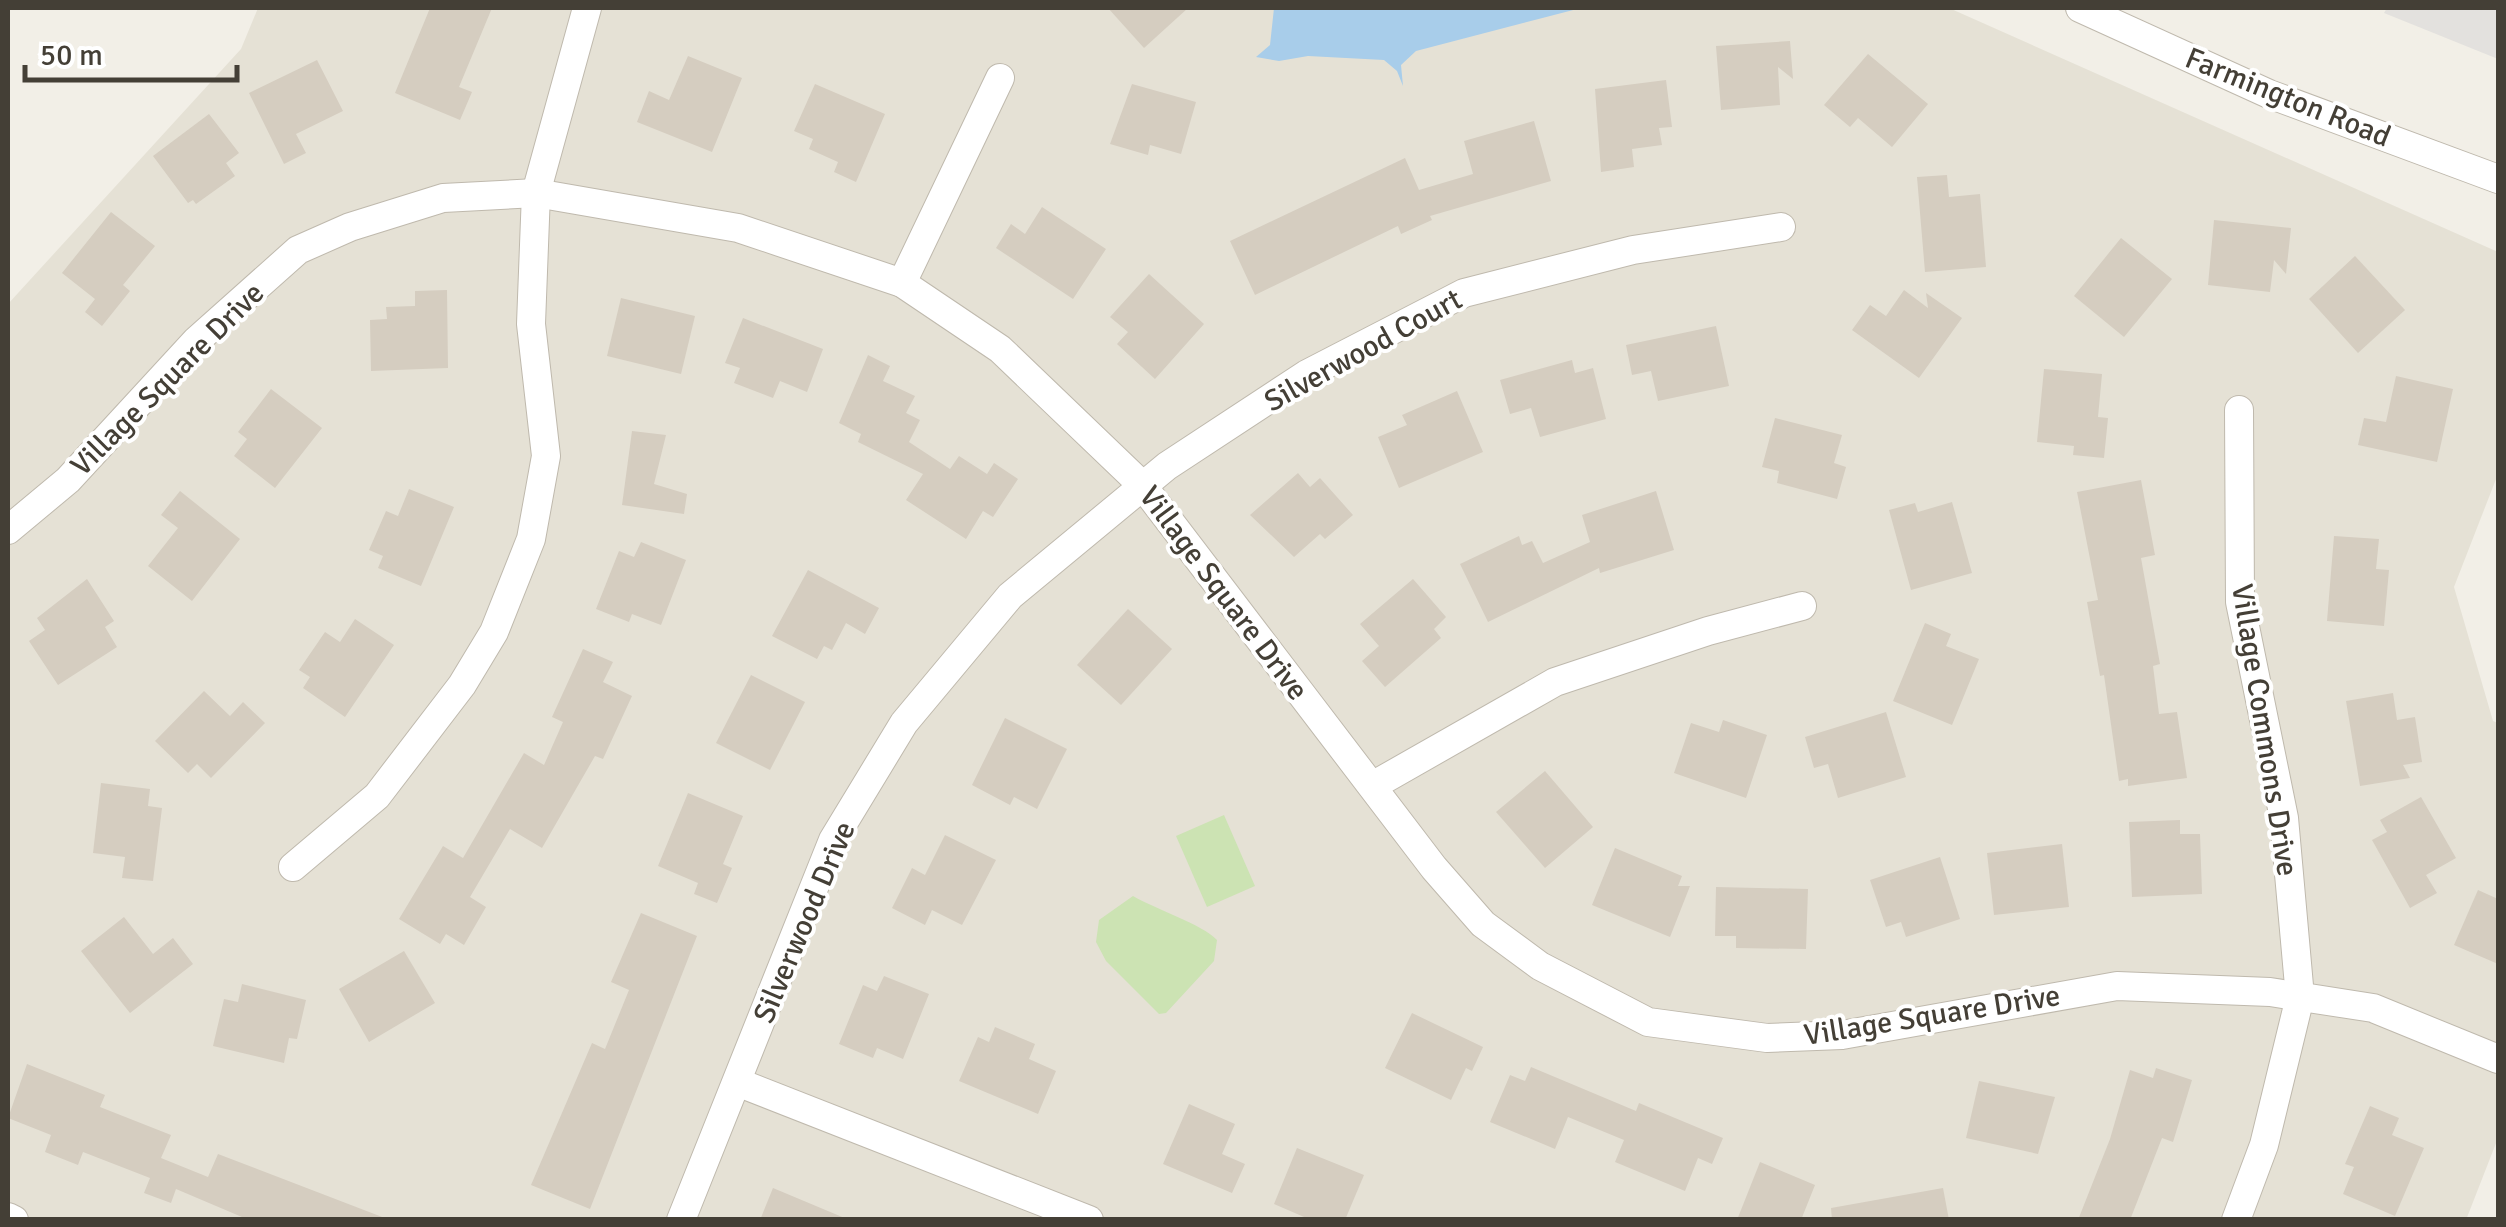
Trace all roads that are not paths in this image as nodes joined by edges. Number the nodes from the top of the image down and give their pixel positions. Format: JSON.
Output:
{"nodes":[{"id":1,"x":587,"y":8,"type":"edge"},
{"id":2,"x":2080,"y":8,"type":"edge"},
{"id":3,"x":1000,"y":78,"type":"dead end"},
{"id":4,"x":2498,"y":179,"type":"edge"},
{"id":5,"x":536,"y":193,"type":"junction"},
{"id":6,"x":1780,"y":227,"type":"dead end"},
{"id":7,"x":902,"y":283,"type":"junction"},
{"id":8,"x":2239,"y":410,"type":"dead end"},
{"id":9,"x":1142,"y":485,"type":"junction"},
{"id":10,"x":8,"y":530,"type":"edge"},
{"id":11,"x":1802,"y":606,"type":"dead end"},
{"id":12,"x":1374,"y":786,"type":"junction"},
{"id":13,"x":293,"y":867,"type":"dead end"},
{"id":14,"x":2300,"y":997,"type":"junction"},
{"id":15,"x":2498,"y":1059,"type":"edge"},
{"id":16,"x":737,"y":1082,"type":"junction"},
{"id":17,"x":681,"y":1220,"type":"edge"},
{"id":18,"x":1089,"y":1220,"type":"edge"},
{"id":19,"x":2236,"y":1220,"type":"edge"}],
"edges":[{"from":1,"to":5,"type":"street"},
{"from":2,"to":4,"type":"street","name":"Farmington Road"},
{"from":3,"to":7,"type":"street"},
{"from":5,"to":7,"type":"street","name":"Village Square Drive"},
{"from":5,"to":10,"type":"street","name":"Village Square Drive"},
{"from":5,"to":13,"type":"street"},
{"from":6,"to":9,"type":"street","name":"Silverwood Court"},
{"from":7,"to":9,"type":"street","name":"Village Square Drive"},
{"from":8,"to":14,"type":"street","name":"Village Commons Drive"},
{"from":9,"to":12,"type":"street","name":"Village Square Drive"},
{"from":9,"to":16,"type":"street","name":"Silverwood Drive"},
{"from":11,"to":12,"type":"street"},
{"from":12,"to":14,"type":"street","name":"Village Square Drive"},
{"from":14,"to":15,"type":"street","name":"Village Square Drive"},
{"from":14,"to":19,"type":"street","name":"Village Commons Drive"},
{"from":16,"to":17,"type":"street","name":"Silverwood Drive"},
{"from":16,"to":18,"type":"street"}]}
